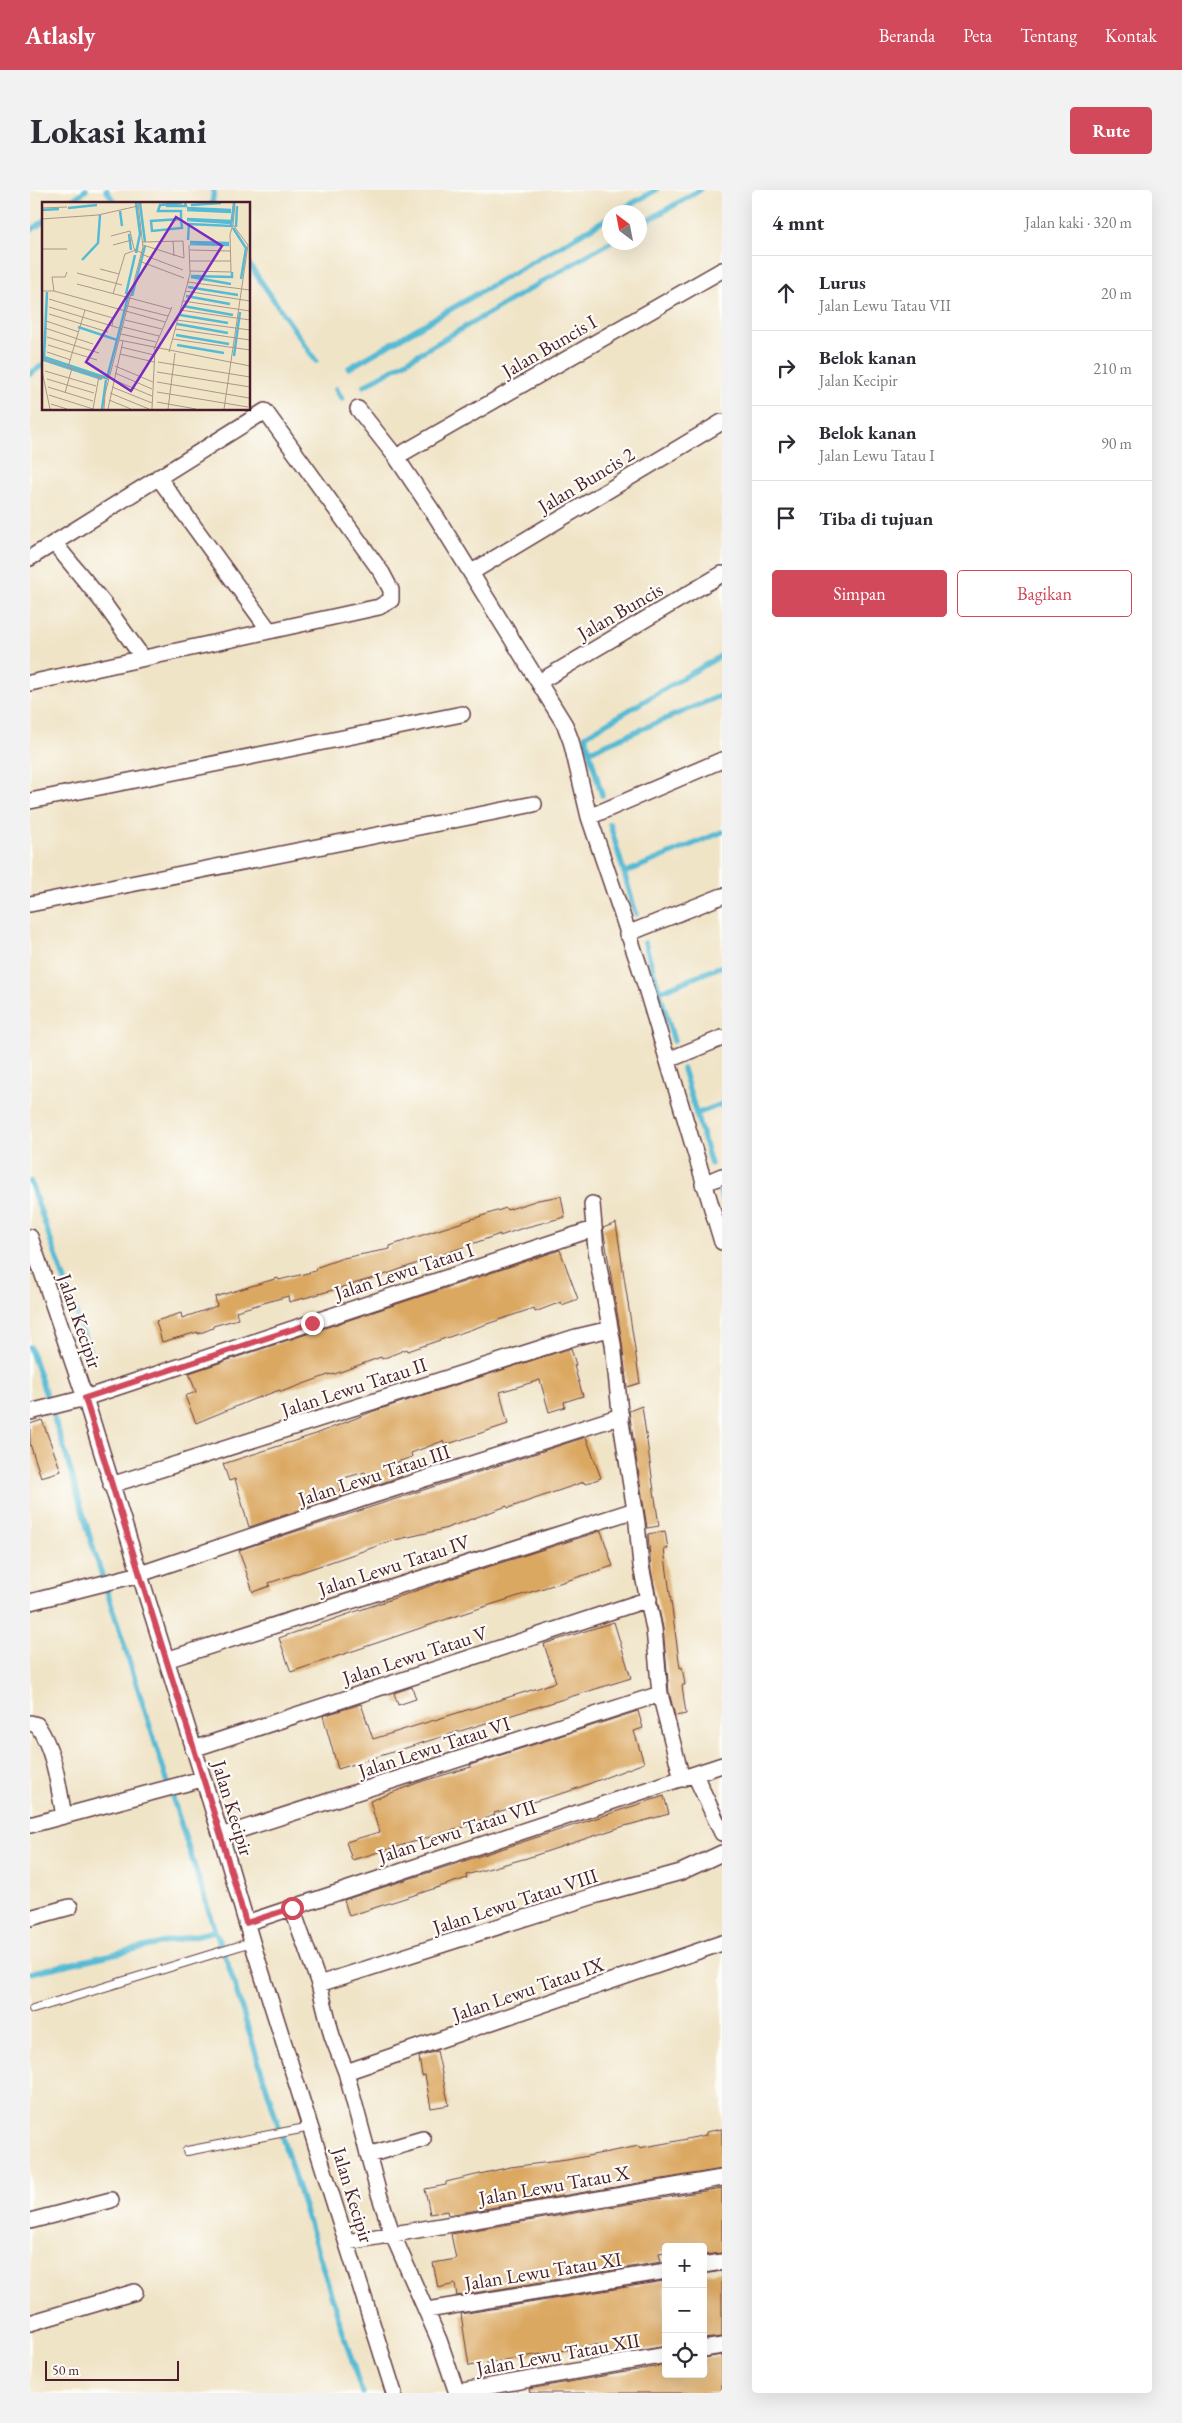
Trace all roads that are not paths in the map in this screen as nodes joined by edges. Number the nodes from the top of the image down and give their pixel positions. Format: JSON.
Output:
{"nodes":[{"id":1,"x":722,"y":270,"type":"edge"},
{"id":2,"x":358,"y":409,"type":"dead end"},
{"id":3,"x":722,"y":422,"type":"edge"},
{"id":4,"x":396,"y":457,"type":"junction"},
{"id":5,"x":158,"y":477,"type":"junction"},
{"id":6,"x":55,"y":544,"type":"junction"},
{"id":7,"x":30,"y":558,"type":"edge"},
{"id":8,"x":472,"y":572,"type":"junction"},
{"id":9,"x":722,"y":574,"type":"edge"},
{"id":10,"x":269,"y":630,"type":"junction"},
{"id":11,"x":143,"y":658,"type":"junction"},
{"id":12,"x":539,"y":682,"type":"junction"},
{"id":13,"x":30,"y":683,"type":"edge"},
{"id":14,"x":462,"y":714,"type":"dead end"},
{"id":15,"x":722,"y":760,"type":"edge"},
{"id":16,"x":30,"y":801,"type":"edge"},
{"id":17,"x":534,"y":804,"type":"dead end"},
{"id":18,"x":589,"y":817,"type":"junction"},
{"id":19,"x":722,"y":896,"type":"edge"},
{"id":20,"x":30,"y":904,"type":"edge"},
{"id":21,"x":627,"y":934,"type":"junction"},
{"id":22,"x":722,"y":1038,"type":"edge"},
{"id":23,"x":668,"y":1060,"type":"junction"},
{"id":24,"x":722,"y":1176,"type":"edge"},
{"id":25,"x":703,"y":1184,"type":"junction"},
{"id":26,"x":592,"y":1204,"type":"dead end"},
{"id":27,"x":593,"y":1230,"type":"junction"},
{"id":28,"x":30,"y":1236,"type":"edge"},
{"id":29,"x":722,"y":1242,"type":"edge"},
{"id":30,"x":610,"y":1329,"type":"junction"},
{"id":31,"x":85,"y":1398,"type":"junction"},
{"id":32,"x":32,"y":1412,"type":"edge"},
{"id":33,"x":621,"y":1416,"type":"junction"},
{"id":34,"x":111,"y":1485,"type":"junction"},
{"id":35,"x":635,"y":1510,"type":"junction"},
{"id":36,"x":140,"y":1574,"type":"junction"},
{"id":37,"x":649,"y":1599,"type":"junction"},
{"id":38,"x":30,"y":1602,"type":"edge"},
{"id":39,"x":166,"y":1660,"type":"junction"},
{"id":40,"x":660,"y":1694,"type":"junction"},
{"id":41,"x":30,"y":1723,"type":"edge"},
{"id":42,"x":193,"y":1749,"type":"junction"},
{"id":43,"x":722,"y":1764,"type":"edge"},
{"id":44,"x":689,"y":1777,"type":"junction"},
{"id":45,"x":202,"y":1779,"type":"junction"},
{"id":46,"x":64,"y":1816,"type":"junction"},
{"id":47,"x":30,"y":1825,"type":"edge"},
{"id":48,"x":722,"y":1833,"type":"edge"},
{"id":49,"x":221,"y":1836,"type":"junction"},
{"id":50,"x":722,"y":1852,"type":"edge"},
{"id":51,"x":70,"y":1907,"type":"dead end"},
{"id":52,"x":292,"y":1908,"type":"junction"},
{"id":53,"x":30,"y":1918,"type":"edge"},
{"id":54,"x":246,"y":1923,"type":"junction"},
{"id":55,"x":252,"y":1942,"type":"junction"},
{"id":56,"x":722,"y":1943,"type":"edge"},
{"id":57,"x":319,"y":1984,"type":"junction"},
{"id":58,"x":33,"y":2009,"type":"dead end"},
{"id":59,"x":346,"y":2072,"type":"junction"},
{"id":60,"x":311,"y":2127,"type":"junction"},
{"id":61,"x":423,"y":2138,"type":"dead end"},
{"id":62,"x":187,"y":2151,"type":"dead end"},
{"id":63,"x":368,"y":2155,"type":"junction"},
{"id":64,"x":722,"y":2178,"type":"edge"},
{"id":65,"x":111,"y":2200,"type":"dead end"},
{"id":66,"x":30,"y":2221,"type":"edge"},
{"id":67,"x":392,"y":2233,"type":"junction"},
{"id":68,"x":347,"y":2242,"type":"junction"},
{"id":69,"x":722,"y":2262,"type":"edge"},
{"id":70,"x":707,"y":2264,"type":"edge"},
{"id":71,"x":662,"y":2272,"type":"edge"},
{"id":72,"x":134,"y":2292,"type":"dead end"},
{"id":73,"x":427,"y":2310,"type":"junction"},
{"id":74,"x":30,"y":2324,"type":"edge"},
{"id":75,"x":722,"y":2346,"type":"edge"},
{"id":76,"x":707,"y":2348,"type":"edge"},
{"id":77,"x":662,"y":2356,"type":"edge"},
{"id":78,"x":457,"y":2392,"type":"edge"},
{"id":79,"x":394,"y":2393,"type":"edge"}],
"edges":[{"from":1,"to":4,"type":"street","name":"Jalan Buncis I"},
{"from":2,"to":4,"type":"street"},
{"from":3,"to":8,"type":"street","name":"Jalan Buncis 2"},
{"from":4,"to":8,"type":"street"},
{"from":5,"to":6,"type":"street"},
{"from":5,"to":10,"type":"street"},
{"from":5,"to":10,"type":"street"},
{"from":6,"to":7,"type":"street"},
{"from":6,"to":11,"type":"street"},
{"from":8,"to":12,"type":"street"},
{"from":9,"to":12,"type":"street","name":"Jalan Buncis"},
{"from":10,"to":11,"type":"street"},
{"from":11,"to":13,"type":"street"},
{"from":12,"to":18,"type":"street"},
{"from":14,"to":16,"type":"street"},
{"from":15,"to":18,"type":"street"},
{"from":17,"to":20,"type":"street"},
{"from":18,"to":21,"type":"street"},
{"from":19,"to":21,"type":"street"},
{"from":21,"to":23,"type":"street"},
{"from":22,"to":23,"type":"street"},
{"from":23,"to":25,"type":"street"},
{"from":24,"to":25,"type":"street"},
{"from":25,"to":29,"type":"street"},
{"from":26,"to":27,"type":"street"},
{"from":27,"to":30,"type":"street"},
{"from":27,"to":31,"type":"street","name":"Jalan Lewu Tatau I"},
{"from":28,"to":31,"type":"street","name":"Jalan Kecipir"},
{"from":30,"to":33,"type":"street"},
{"from":30,"to":34,"type":"street","name":"Jalan Lewu Tatau II"},
{"from":31,"to":32,"type":"street","name":"Jalan Lewu Tatau I"},
{"from":31,"to":34,"type":"street","name":"Jalan Kecipir"},
{"from":33,"to":35,"type":"street"},
{"from":33,"to":36,"type":"street","name":"Jalan Lewu Tatau III"},
{"from":34,"to":36,"type":"street","name":"Jalan Kecipir"},
{"from":35,"to":37,"type":"street"},
{"from":35,"to":39,"type":"street","name":"Jalan Lewu Tatau IV"},
{"from":36,"to":38,"type":"street","name":"Jalan Lewu Tatau III"},
{"from":36,"to":39,"type":"street","name":"Jalan Kecipir"},
{"from":37,"to":40,"type":"street"},
{"from":37,"to":42,"type":"street","name":"Jalan Lewu Tatau V"},
{"from":39,"to":42,"type":"street","name":"Jalan Kecipir"},
{"from":40,"to":44,"type":"street"},
{"from":40,"to":49,"type":"street","name":"Jalan Lewu Tatau VI"},
{"from":41,"to":46,"type":"street"},
{"from":42,"to":45,"type":"street","name":"Jalan Kecipir"},
{"from":43,"to":44,"type":"street","name":"Jalan Lewu Tatau VII"},
{"from":44,"to":48,"type":"street"},
{"from":44,"to":52,"type":"street","name":"Jalan Lewu Tatau VII"},
{"from":45,"to":46,"type":"street"},
{"from":45,"to":49,"type":"street","name":"Jalan Kecipir"},
{"from":46,"to":47,"type":"street"},
{"from":49,"to":54,"type":"street","name":"Jalan Kecipir"},
{"from":50,"to":57,"type":"street","name":"Jalan Lewu Tatau VIII"},
{"from":51,"to":53,"type":"street"},
{"from":52,"to":54,"type":"street","name":"Jalan Lewu Tatau VII"},
{"from":52,"to":57,"type":"street"},
{"from":54,"to":55,"type":"street","name":"Jalan Kecipir"},
{"from":55,"to":58,"type":"lane"},
{"from":55,"to":60,"type":"street","name":"Jalan Kecipir"},
{"from":56,"to":59,"type":"street","name":"Jalan Lewu Tatau IX"},
{"from":57,"to":59,"type":"street"},
{"from":59,"to":63,"type":"street"},
{"from":60,"to":62,"type":"lane"},
{"from":60,"to":68,"type":"street","name":"Jalan Kecipir"},
{"from":61,"to":63,"type":"street"},
{"from":63,"to":67,"type":"street"},
{"from":64,"to":67,"type":"street","name":"Jalan Lewu Tatau X"},
{"from":65,"to":66,"type":"street"},
{"from":67,"to":68,"type":"street","name":"Jalan Lewu Tatau X"},
{"from":67,"to":73,"type":"street"},
{"from":68,"to":79,"type":"street","name":"Jalan Kecipir"},
{"from":69,"to":70,"type":"street"},
{"from":71,"to":73,"type":"street","name":"Jalan Lewu Tatau XI"},
{"from":72,"to":74,"type":"street"},
{"from":73,"to":78,"type":"street"},
{"from":75,"to":76,"type":"street"},
{"from":77,"to":78,"type":"street","name":"Jalan Lewu Tatau XII"}]}
